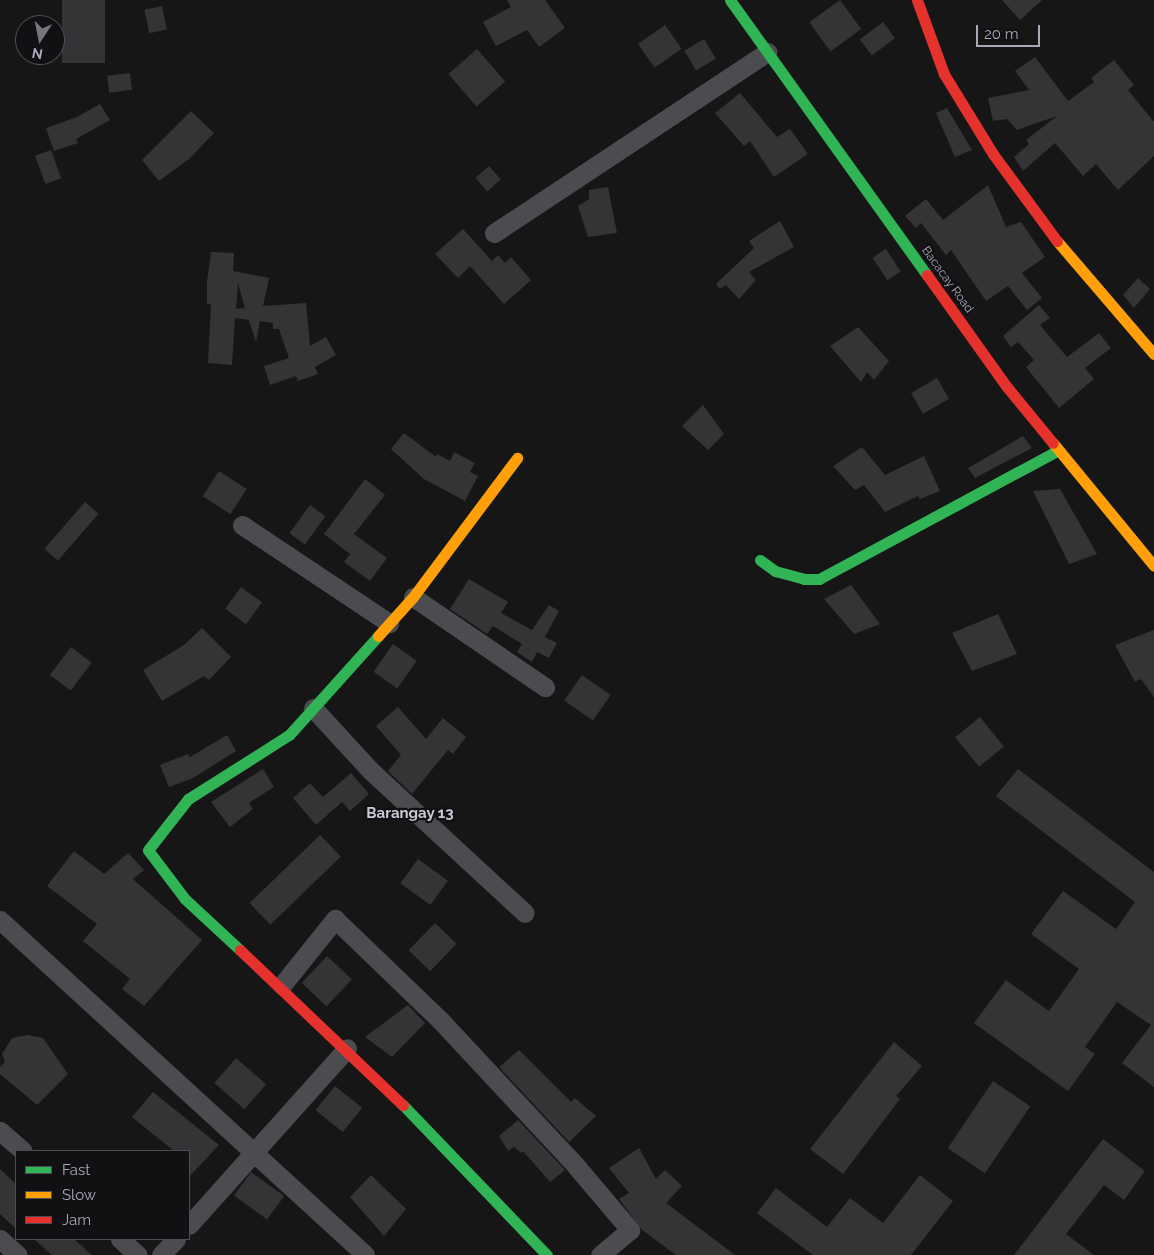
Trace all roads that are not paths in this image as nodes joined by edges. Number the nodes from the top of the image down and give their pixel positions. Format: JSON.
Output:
{"nodes":[{"id":1,"x":730,"y":0,"type":"edge"},
{"id":2,"x":917,"y":0,"type":"edge"},
{"id":3,"x":767,"y":52,"type":"junction"},
{"id":4,"x":494,"y":233,"type":"dead end"},
{"id":5,"x":1154,"y":354,"type":"edge"},
{"id":6,"x":1059,"y":450,"type":"junction"},
{"id":7,"x":517,"y":458,"type":"dead end"},
{"id":8,"x":242,"y":525,"type":"dead end"},
{"id":9,"x":760,"y":560,"type":"dead end"},
{"id":10,"x":1154,"y":566,"type":"edge"},
{"id":11,"x":413,"y":597,"type":"junction"},
{"id":12,"x":389,"y":624,"type":"junction"},
{"id":13,"x":545,"y":688,"type":"dead end"},
{"id":14,"x":313,"y":708,"type":"junction"},
{"id":15,"x":525,"y":913,"type":"dead end"},
{"id":16,"x":0,"y":920,"type":"edge"},
{"id":17,"x":282,"y":986,"type":"junction"},
{"id":18,"x":347,"y":1048,"type":"junction"},
{"id":19,"x":0,"y":1131,"type":"edge"},
{"id":20,"x":22,"y":1150,"type":"edge"},
{"id":21,"x":254,"y":1154,"type":"junction"},
{"id":22,"x":190,"y":1224,"type":"edge"},
{"id":23,"x":0,"y":1239,"type":"edge"},
{"id":24,"x":121,"y":1240,"type":"edge"},
{"id":25,"x":175,"y":1240,"type":"edge"},
{"id":26,"x":18,"y":1255,"type":"edge"},
{"id":27,"x":138,"y":1255,"type":"edge"},
{"id":28,"x":161,"y":1255,"type":"edge"},
{"id":29,"x":365,"y":1255,"type":"edge"},
{"id":30,"x":547,"y":1255,"type":"edge"},
{"id":31,"x":600,"y":1255,"type":"edge"}],
"edges":[{"from":1,"to":3,"type":"street","name":"Bacacay Road"},
{"from":2,"to":5,"type":"street"},
{"from":3,"to":4,"type":"street"},
{"from":3,"to":6,"type":"street","name":"Bacacay Road"},
{"from":6,"to":9,"type":"street"},
{"from":6,"to":10,"type":"street","name":"Bacacay Road"},
{"from":7,"to":11,"type":"street"},
{"from":8,"to":12,"type":"street"},
{"from":11,"to":12,"type":"street"},
{"from":11,"to":13,"type":"street"},
{"from":12,"to":14,"type":"street"},
{"from":14,"to":15,"type":"street"},
{"from":14,"to":17,"type":"street"},
{"from":16,"to":21,"type":"street"},
{"from":17,"to":18,"type":"street"},
{"from":17,"to":31,"type":"street"},
{"from":18,"to":21,"type":"street"},
{"from":18,"to":30,"type":"street"},
{"from":19,"to":20,"type":"street"},
{"from":21,"to":22,"type":"street"},
{"from":21,"to":29,"type":"street"},
{"from":23,"to":26,"type":"street"},
{"from":24,"to":27,"type":"street"},
{"from":25,"to":28,"type":"street"}]}
